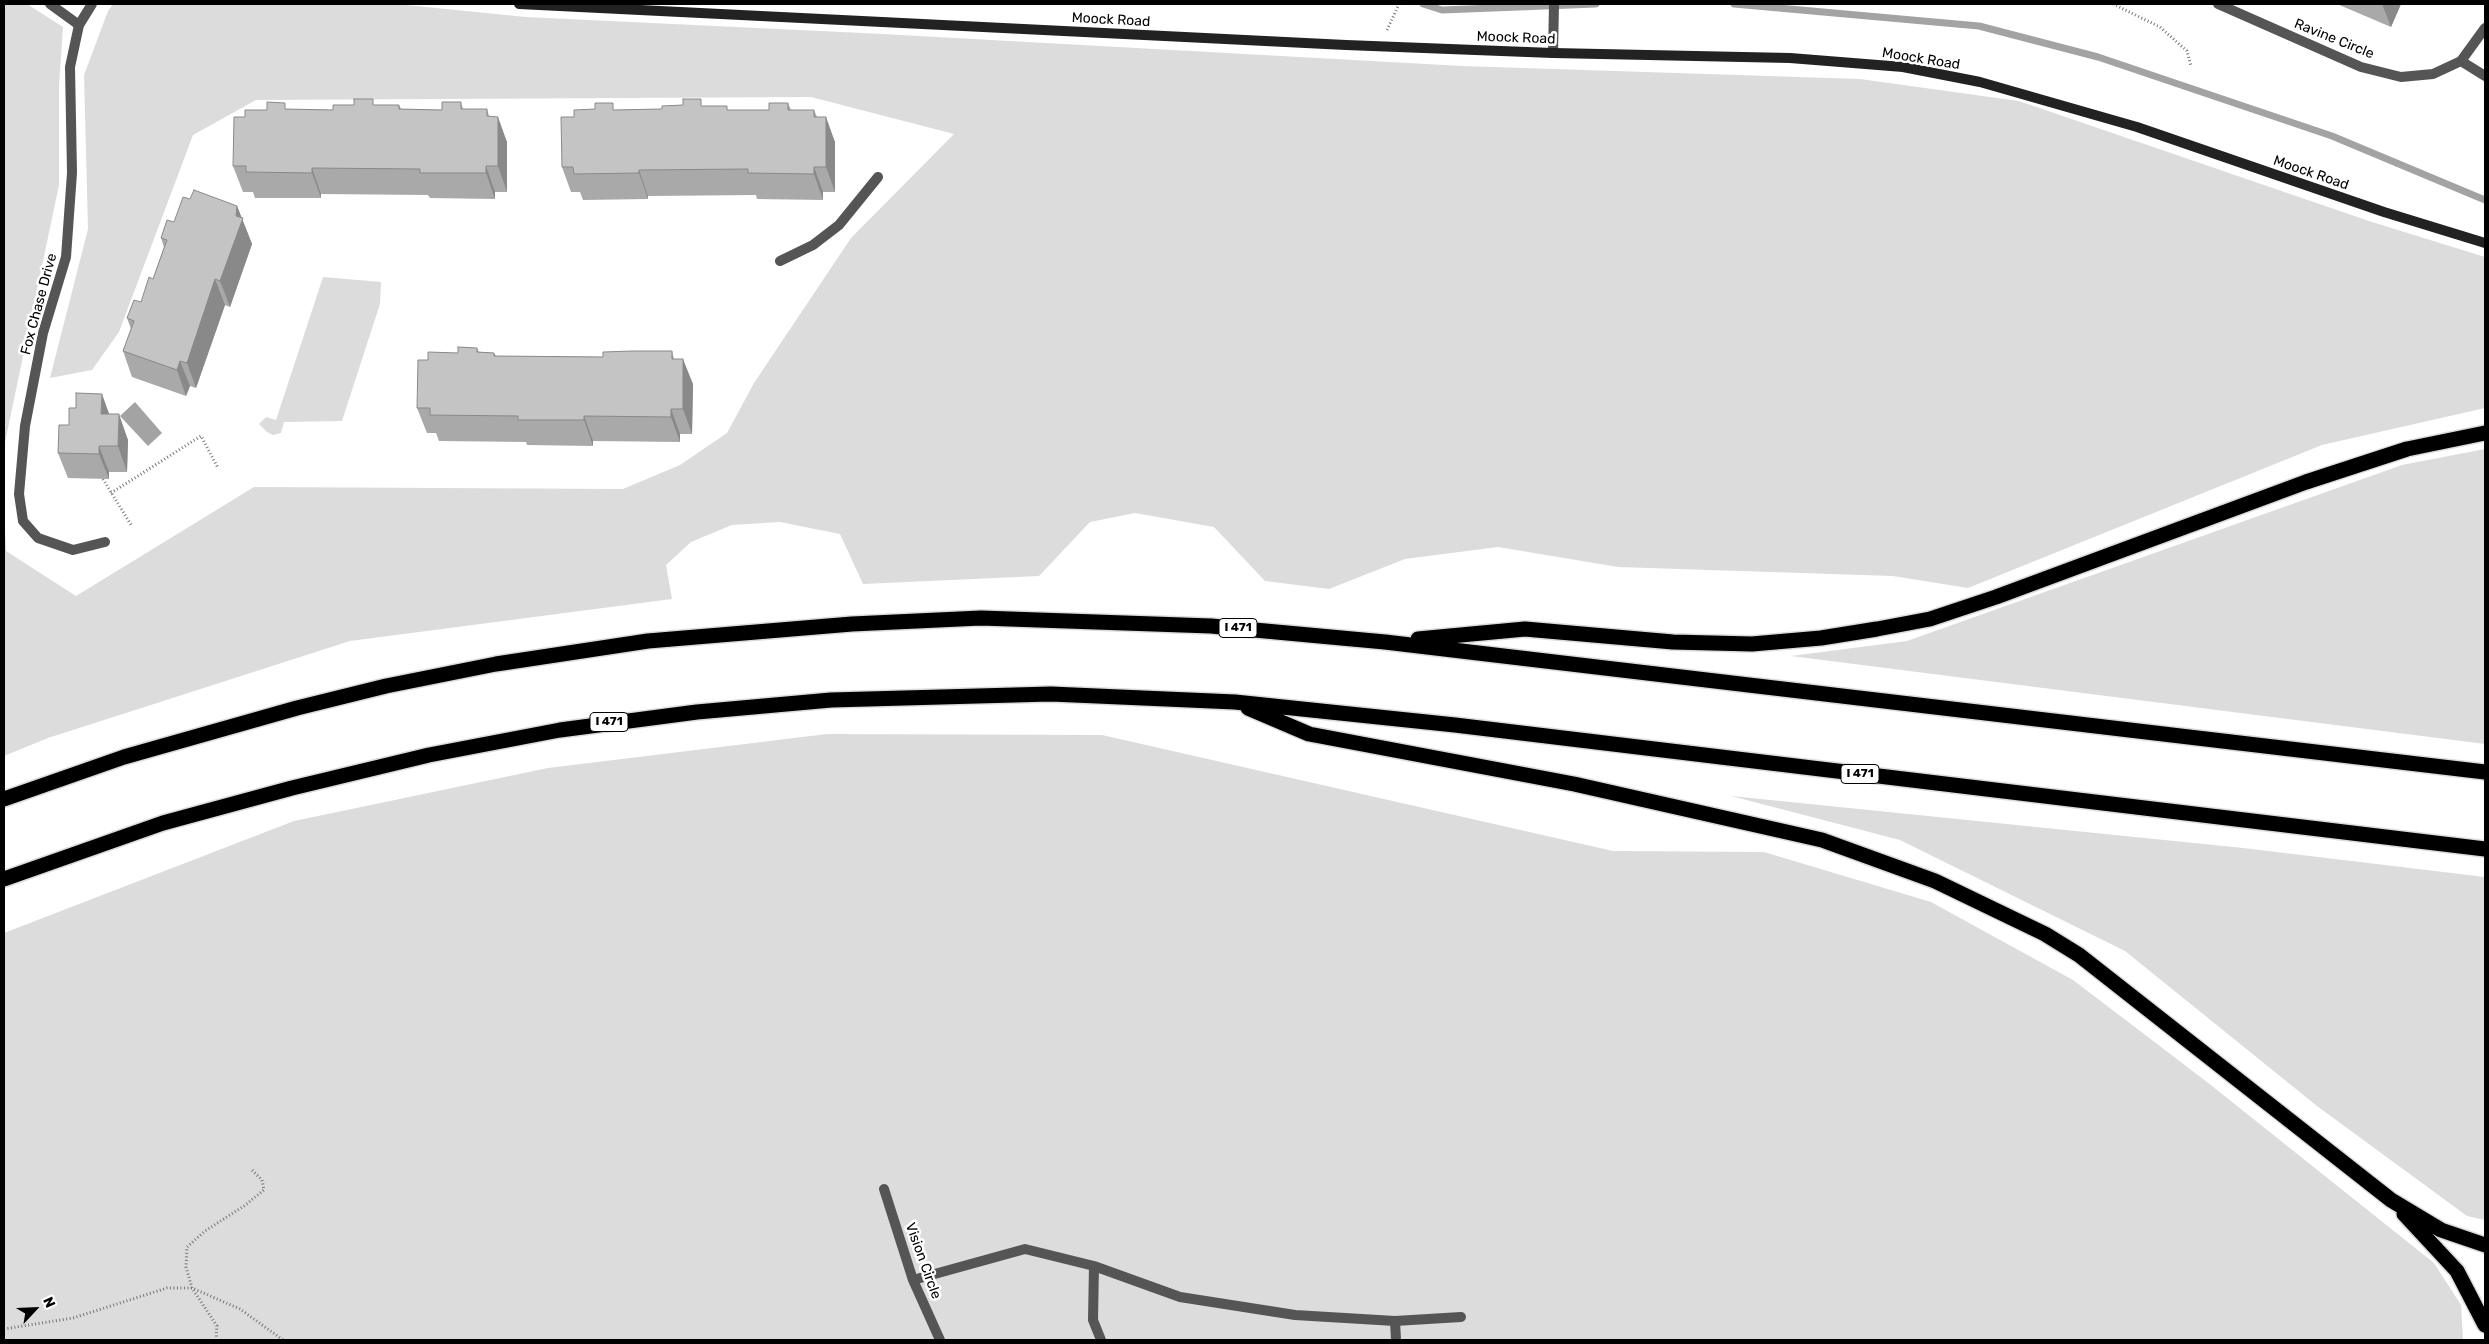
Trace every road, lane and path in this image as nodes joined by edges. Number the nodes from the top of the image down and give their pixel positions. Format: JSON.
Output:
{"nodes":[{"id":1,"x":50,"y":4,"type":"edge"},
{"id":2,"x":92,"y":4,"type":"edge"},
{"id":3,"x":519,"y":4,"type":"edge"},
{"id":4,"x":1399,"y":4,"type":"edge"},
{"id":5,"x":1554,"y":4,"type":"edge"},
{"id":6,"x":2113,"y":4,"type":"edge"},
{"id":7,"x":2218,"y":4,"type":"edge"},
{"id":8,"x":1394,"y":14,"type":"dead end"},
{"id":9,"x":79,"y":24,"type":"junction"},
{"id":10,"x":2485,"y":28,"type":"edge"},
{"id":11,"x":1553,"y":53,"type":"junction"},
{"id":12,"x":2461,"y":61,"type":"junction"},
{"id":13,"x":2191,"y":66,"type":"dead end"},
{"id":14,"x":2485,"y":76,"type":"edge"},
{"id":15,"x":878,"y":177,"type":"dead end"},
{"id":16,"x":2485,"y":243,"type":"edge"},
{"id":17,"x":780,"y":261,"type":"dead end"},
{"id":18,"x":2485,"y":433,"type":"edge"},
{"id":19,"x":218,"y":468,"type":"dead end"},
{"id":20,"x":103,"y":479,"type":"dead end"},
{"id":21,"x":112,"y":493,"type":"junction"},
{"id":22,"x":131,"y":525,"type":"dead end"},
{"id":23,"x":105,"y":542,"type":"dead end"},
{"id":24,"x":1385,"y":642,"type":"junction"},
{"id":25,"x":1235,"y":702,"type":"junction"},
{"id":26,"x":2485,"y":772,"type":"edge"},
{"id":27,"x":4,"y":799,"type":"edge"},
{"id":28,"x":2485,"y":849,"type":"edge"},
{"id":29,"x":4,"y":879,"type":"edge"},
{"id":30,"x":251,"y":1169,"type":"dead end"},
{"id":31,"x":884,"y":1189,"type":"dead end"},
{"id":32,"x":2391,"y":1200,"type":"junction"},
{"id":33,"x":2485,"y":1245,"type":"edge"},
{"id":34,"x":1094,"y":1266,"type":"junction"},
{"id":35,"x":913,"y":1280,"type":"junction"},
{"id":36,"x":192,"y":1288,"type":"junction"},
{"id":37,"x":1461,"y":1318,"type":"dead end"},
{"id":38,"x":1395,"y":1321,"type":"junction"},
{"id":39,"x":2485,"y":1325,"type":"edge"},
{"id":40,"x":4,"y":1329,"type":"edge"},
{"id":41,"x":216,"y":1340,"type":"edge"},
{"id":42,"x":283,"y":1340,"type":"edge"},
{"id":43,"x":940,"y":1340,"type":"edge"},
{"id":44,"x":1101,"y":1340,"type":"edge"},
{"id":45,"x":1396,"y":1340,"type":"edge"}],
"edges":[{"from":1,"to":9,"type":"street"},
{"from":2,"to":9,"type":"street","name":"Fox Chase Drive"},
{"from":3,"to":11,"type":"main road","name":"Moock Road"},
{"from":4,"to":8,"type":"path"},
{"from":5,"to":11,"type":"street"},
{"from":6,"to":13,"type":"path"},
{"from":7,"to":12,"type":"street","name":"Ravine Circle"},
{"from":9,"to":23,"type":"street","name":"Fox Chase Drive"},
{"from":10,"to":12,"type":"street","name":"Ravine Circle"},
{"from":11,"to":16,"type":"main road","name":"Moock Road"},
{"from":12,"to":14,"type":"street"},
{"from":15,"to":17,"type":"street"},
{"from":18,"to":24,"type":"highway"},
{"from":19,"to":21,"type":"path"},
{"from":20,"to":21,"type":"path"},
{"from":21,"to":22,"type":"path"},
{"from":24,"to":26,"type":"highway","number":"I 471"},
{"from":24,"to":27,"type":"highway","number":"I 471"},
{"from":25,"to":28,"type":"highway","number":"I 471"},
{"from":25,"to":29,"type":"highway","number":"I 471"},
{"from":25,"to":32,"type":"highway"},
{"from":30,"to":36,"type":"path"},
{"from":31,"to":35,"type":"street","name":"Vision Circle"},
{"from":32,"to":33,"type":"highway"},
{"from":32,"to":39,"type":"highway"},
{"from":34,"to":35,"type":"street"},
{"from":34,"to":38,"type":"street"},
{"from":34,"to":44,"type":"street"},
{"from":35,"to":43,"type":"street","name":"Vision Circle"},
{"from":36,"to":40,"type":"path"},
{"from":36,"to":41,"type":"path"},
{"from":36,"to":42,"type":"path"},
{"from":37,"to":38,"type":"street"},
{"from":38,"to":45,"type":"street"}]}
